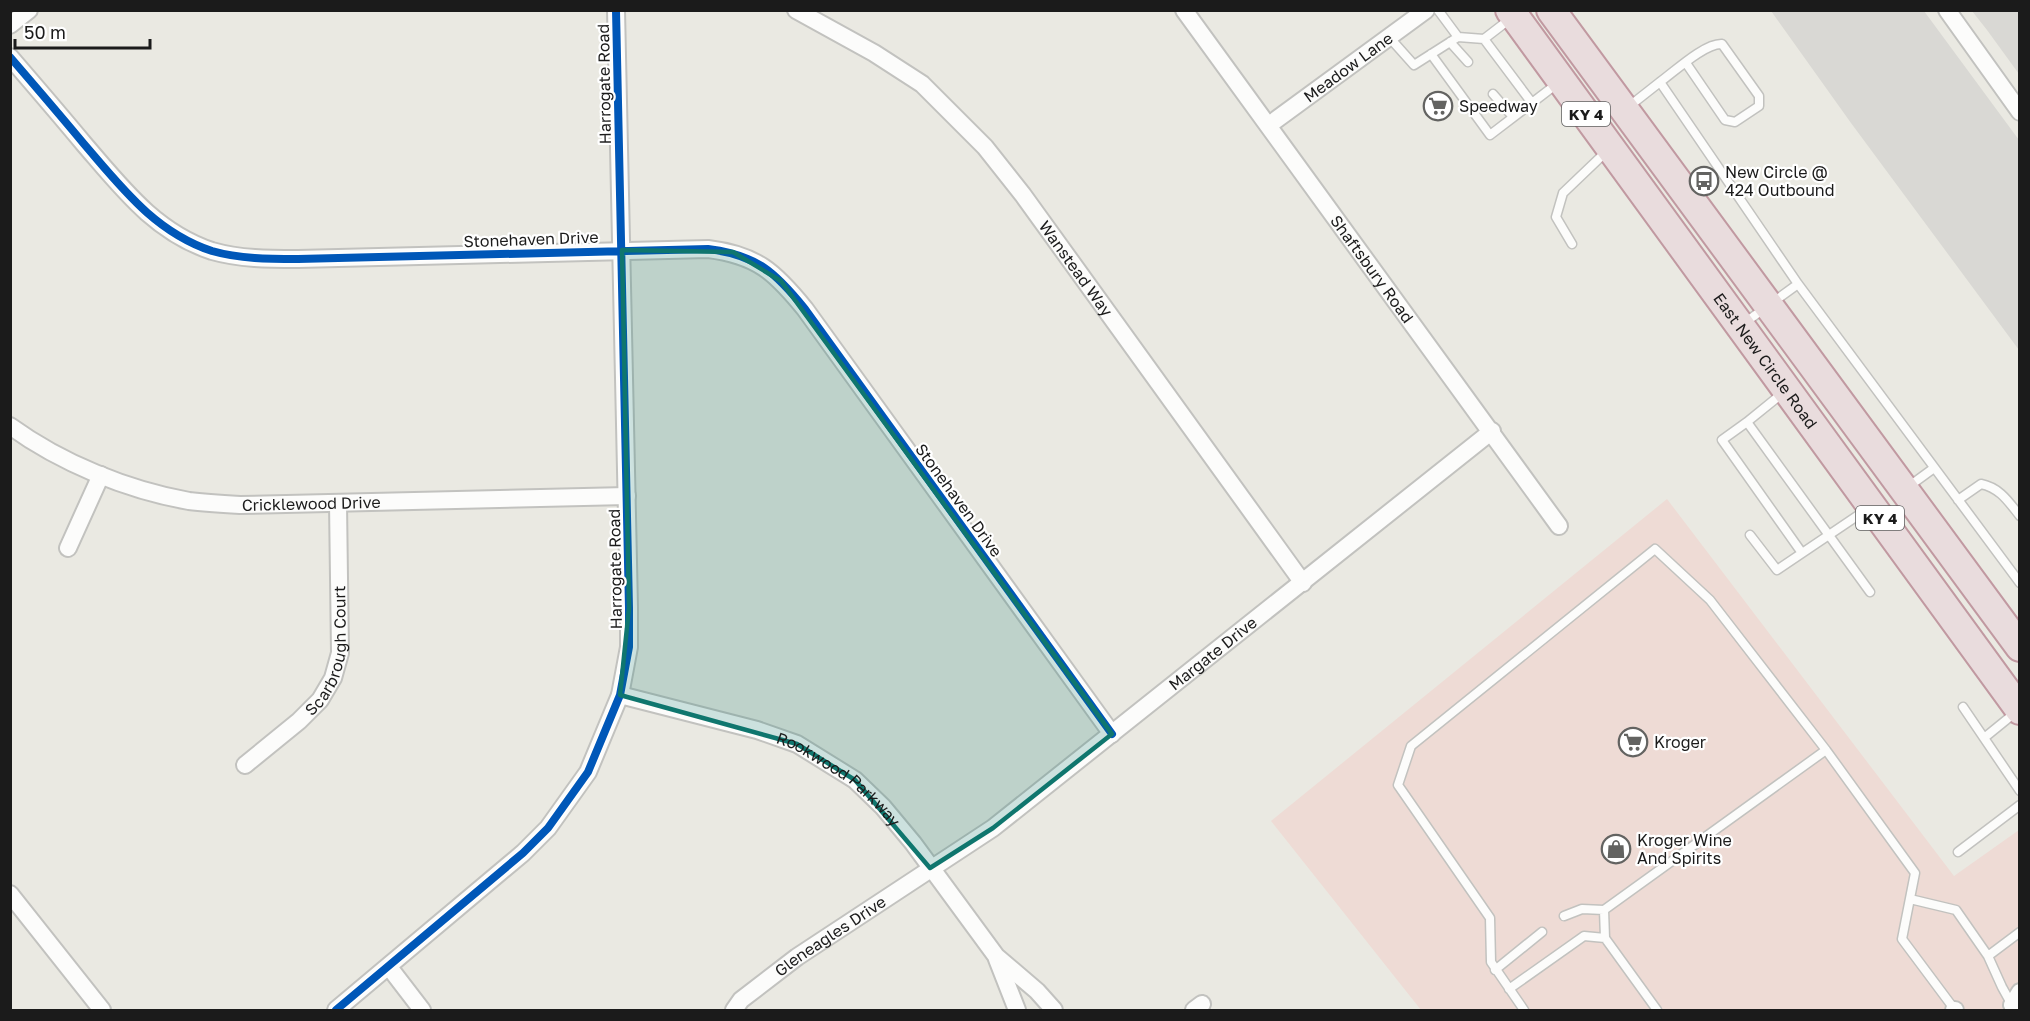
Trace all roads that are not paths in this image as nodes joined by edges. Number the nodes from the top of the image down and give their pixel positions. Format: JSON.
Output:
{"nodes":[{"id":1,"x":29,"y":10,"type":"edge"},
{"id":2,"x":616,"y":10,"type":"edge"},
{"id":3,"x":796,"y":10,"type":"edge"},
{"id":4,"x":1184,"y":10,"type":"edge"},
{"id":5,"x":1426,"y":10,"type":"edge"},
{"id":6,"x":1438,"y":10,"type":"edge"},
{"id":7,"x":1551,"y":10,"type":"edge"},
{"id":8,"x":1947,"y":10,"type":"edge"},
{"id":9,"x":1512,"y":13,"type":"edge"},
{"id":10,"x":10,"y":25,"type":"edge"},
{"id":11,"x":1389,"y":37,"type":"junction"},
{"id":12,"x":1454,"y":39,"type":"junction"},
{"id":13,"x":1484,"y":39,"type":"junction"},
{"id":14,"x":1431,"y":54,"type":"junction"},
{"id":15,"x":10,"y":57,"type":"edge"},
{"id":16,"x":1468,"y":62,"type":"dead end"},
{"id":17,"x":1686,"y":63,"type":"junction"},
{"id":18,"x":1561,"y":81,"type":"junction"},
{"id":19,"x":1660,"y":82,"type":"junction"},
{"id":20,"x":1493,"y":94,"type":"dead end"},
{"id":21,"x":1532,"y":103,"type":"junction"},
{"id":22,"x":1624,"y":110,"type":"junction"},
{"id":23,"x":2019,"y":112,"type":"edge"},
{"id":24,"x":1513,"y":117,"type":"junction"},
{"id":25,"x":1269,"y":125,"type":"junction"},
{"id":26,"x":1610,"y":147,"type":"junction"},
{"id":27,"x":1572,"y":244,"type":"dead end"},
{"id":28,"x":622,"y":250,"type":"junction"},
{"id":29,"x":1798,"y":284,"type":"junction"},
{"id":30,"x":1769,"y":306,"type":"junction"},
{"id":31,"x":1740,"y":326,"type":"junction"},
{"id":32,"x":1787,"y":390,"type":"junction"},
{"id":33,"x":1747,"y":422,"type":"junction"},
{"id":34,"x":10,"y":426,"type":"edge"},
{"id":35,"x":1492,"y":431,"type":"junction"},
{"id":36,"x":1934,"y":468,"type":"junction"},
{"id":37,"x":101,"y":475,"type":"junction"},
{"id":38,"x":1905,"y":490,"type":"junction"},
{"id":39,"x":627,"y":496,"type":"junction"},
{"id":40,"x":1958,"y":500,"type":"junction"},
{"id":41,"x":338,"y":503,"type":"junction"},
{"id":42,"x":1872,"y":506,"type":"junction"},
{"id":43,"x":2019,"y":516,"type":"edge"},
{"id":44,"x":1559,"y":526,"type":"dead end"},
{"id":45,"x":1750,"y":535,"type":"dead end"},
{"id":46,"x":1830,"y":535,"type":"junction"},
{"id":47,"x":68,"y":548,"type":"dead end"},
{"id":48,"x":1802,"y":553,"type":"junction"},
{"id":49,"x":1303,"y":583,"type":"junction"},
{"id":50,"x":2019,"y":583,"type":"edge"},
{"id":51,"x":1870,"y":592,"type":"dead end"},
{"id":52,"x":2019,"y":647,"type":"edge"},
{"id":53,"x":620,"y":695,"type":"junction"},
{"id":54,"x":1963,"y":706,"type":"dead end"},
{"id":55,"x":2019,"y":710,"type":"edge"},
{"id":56,"x":1112,"y":734,"type":"junction"},
{"id":57,"x":1984,"y":738,"type":"junction"},
{"id":58,"x":1826,"y":750,"type":"junction"},
{"id":59,"x":245,"y":765,"type":"dead end"},
{"id":60,"x":2019,"y":791,"type":"edge"},
{"id":61,"x":2019,"y":805,"type":"edge"},
{"id":62,"x":1958,"y":852,"type":"dead end"},
{"id":63,"x":930,"y":868,"type":"junction"},
{"id":64,"x":10,"y":894,"type":"edge"},
{"id":65,"x":1910,"y":899,"type":"junction"},
{"id":66,"x":1604,"y":910,"type":"junction"},
{"id":67,"x":1564,"y":916,"type":"dead end"},
{"id":68,"x":1542,"y":932,"type":"dead end"},
{"id":69,"x":2019,"y":932,"type":"edge"},
{"id":70,"x":1605,"y":938,"type":"junction"},
{"id":71,"x":996,"y":956,"type":"junction"},
{"id":72,"x":1988,"y":956,"type":"junction"},
{"id":73,"x":389,"y":967,"type":"junction"},
{"id":74,"x":1495,"y":970,"type":"junction"},
{"id":75,"x":1509,"y":989,"type":"junction"},
{"id":76,"x":2014,"y":1004,"type":"edge"},
{"id":77,"x":102,"y":1011,"type":"edge"},
{"id":78,"x":336,"y":1011,"type":"edge"},
{"id":79,"x":422,"y":1011,"type":"edge"},
{"id":80,"x":734,"y":1011,"type":"edge"},
{"id":81,"x":1017,"y":1011,"type":"edge"},
{"id":82,"x":1054,"y":1011,"type":"edge"},
{"id":83,"x":1524,"y":1011,"type":"edge"},
{"id":84,"x":1657,"y":1011,"type":"edge"},
{"id":85,"x":1954,"y":1011,"type":"edge"}],
"edges":[{"from":1,"to":10,"type":"street"},
{"from":2,"to":28,"type":"street","name":"Harrogate Road"},
{"from":3,"to":49,"type":"street","name":"Wanstead Way"},
{"from":4,"to":25,"type":"street","name":"Shaftsbury Road"},
{"from":5,"to":11,"type":"street","name":"Meadow Lane"},
{"from":6,"to":12,"type":"lane"},
{"from":7,"to":22,"type":"highway","number":"KY 4"},
{"from":8,"to":23,"type":"street"},
{"from":9,"to":13,"type":"lane"},
{"from":9,"to":18,"type":"highway","name":"East New Circle Road","number":"KY 4"},
{"from":11,"to":14,"type":"lane"},
{"from":11,"to":25,"type":"street","name":"Meadow Lane"},
{"from":12,"to":13,"type":"lane"},
{"from":12,"to":14,"type":"lane"},
{"from":12,"to":16,"type":"lane"},
{"from":13,"to":21,"type":"lane"},
{"from":14,"to":24,"type":"lane"},
{"from":15,"to":28,"type":"street","name":"Stonehaven Drive"},
{"from":17,"to":17,"type":"lane"},
{"from":17,"to":19,"type":"lane"},
{"from":18,"to":21,"type":"lane"},
{"from":18,"to":26,"type":"highway","name":"East New Circle Road","number":"KY 4"},
{"from":19,"to":22,"type":"lane"},
{"from":19,"to":29,"type":"lane"},
{"from":20,"to":24,"type":"lane"},
{"from":21,"to":24,"type":"lane"},
{"from":22,"to":30,"type":"highway","number":"KY 4"},
{"from":25,"to":35,"type":"street","name":"Shaftsbury Road"},
{"from":26,"to":27,"type":"lane"},
{"from":26,"to":31,"type":"highway","name":"East New Circle Road","number":"KY 4"},
{"from":28,"to":39,"type":"street","name":"Harrogate Road"},
{"from":28,"to":56,"type":"street","name":"Stonehaven Drive"},
{"from":29,"to":30,"type":"lane"},
{"from":29,"to":36,"type":"lane"},
{"from":30,"to":31,"type":"lane"},
{"from":30,"to":38,"type":"highway","number":"KY 4"},
{"from":31,"to":32,"type":"highway","name":"East New Circle Road","number":"KY 4"},
{"from":32,"to":33,"type":"lane"},
{"from":32,"to":42,"type":"highway","name":"East New Circle Road","number":"KY 4"},
{"from":33,"to":46,"type":"lane"},
{"from":33,"to":48,"type":"lane"},
{"from":34,"to":37,"type":"street","name":"Cricklewood Drive"},
{"from":35,"to":44,"type":"street","name":"Shaftsbury Road"},
{"from":35,"to":49,"type":"street","name":"Margate Drive"},
{"from":36,"to":38,"type":"lane"},
{"from":36,"to":40,"type":"lane"},
{"from":37,"to":41,"type":"street","name":"Cricklewood Drive"},
{"from":37,"to":47,"type":"street"},
{"from":38,"to":52,"type":"highway","number":"KY 4"},
{"from":39,"to":41,"type":"street","name":"Cricklewood Drive"},
{"from":39,"to":53,"type":"street","name":"Harrogate Road"},
{"from":40,"to":43,"type":"lane"},
{"from":40,"to":50,"type":"lane"},
{"from":41,"to":59,"type":"street","name":"Scarbrough Court"},
{"from":42,"to":46,"type":"lane"},
{"from":42,"to":55,"type":"highway","name":"East New Circle Road","number":"KY 4"},
{"from":45,"to":48,"type":"lane"},
{"from":46,"to":48,"type":"lane"},
{"from":46,"to":51,"type":"lane"},
{"from":49,"to":56,"type":"street","name":"Margate Drive"},
{"from":53,"to":63,"type":"street","name":"Rookwood Parkway"},
{"from":53,"to":73,"type":"street","name":"Harrogate Road"},
{"from":54,"to":57,"type":"lane"},
{"from":55,"to":57,"type":"lane"},
{"from":56,"to":63,"type":"street","name":"Margate Drive"},
{"from":57,"to":60,"type":"lane"},
{"from":58,"to":65,"type":"lane"},
{"from":58,"to":66,"type":"lane"},
{"from":58,"to":74,"type":"lane"},
{"from":61,"to":62,"type":"lane"},
{"from":63,"to":71,"type":"street","name":"Rookwood Parkway"},
{"from":63,"to":80,"type":"street","name":"Gleneagles Drive"},
{"from":64,"to":77,"type":"street"},
{"from":65,"to":72,"type":"lane"},
{"from":65,"to":85,"type":"lane"},
{"from":66,"to":67,"type":"lane"},
{"from":66,"to":70,"type":"lane"},
{"from":68,"to":74,"type":"lane"},
{"from":69,"to":72,"type":"lane"},
{"from":70,"to":75,"type":"lane"},
{"from":70,"to":84,"type":"lane"},
{"from":71,"to":81,"type":"street","name":"Rookwood Parkway"},
{"from":71,"to":82,"type":"street","name":"Rookwood Parkway"},
{"from":72,"to":76,"type":"lane"},
{"from":73,"to":78,"type":"street","name":"Harrogate Road"},
{"from":73,"to":79,"type":"street"},
{"from":74,"to":75,"type":"lane"},
{"from":75,"to":83,"type":"lane"}]}
